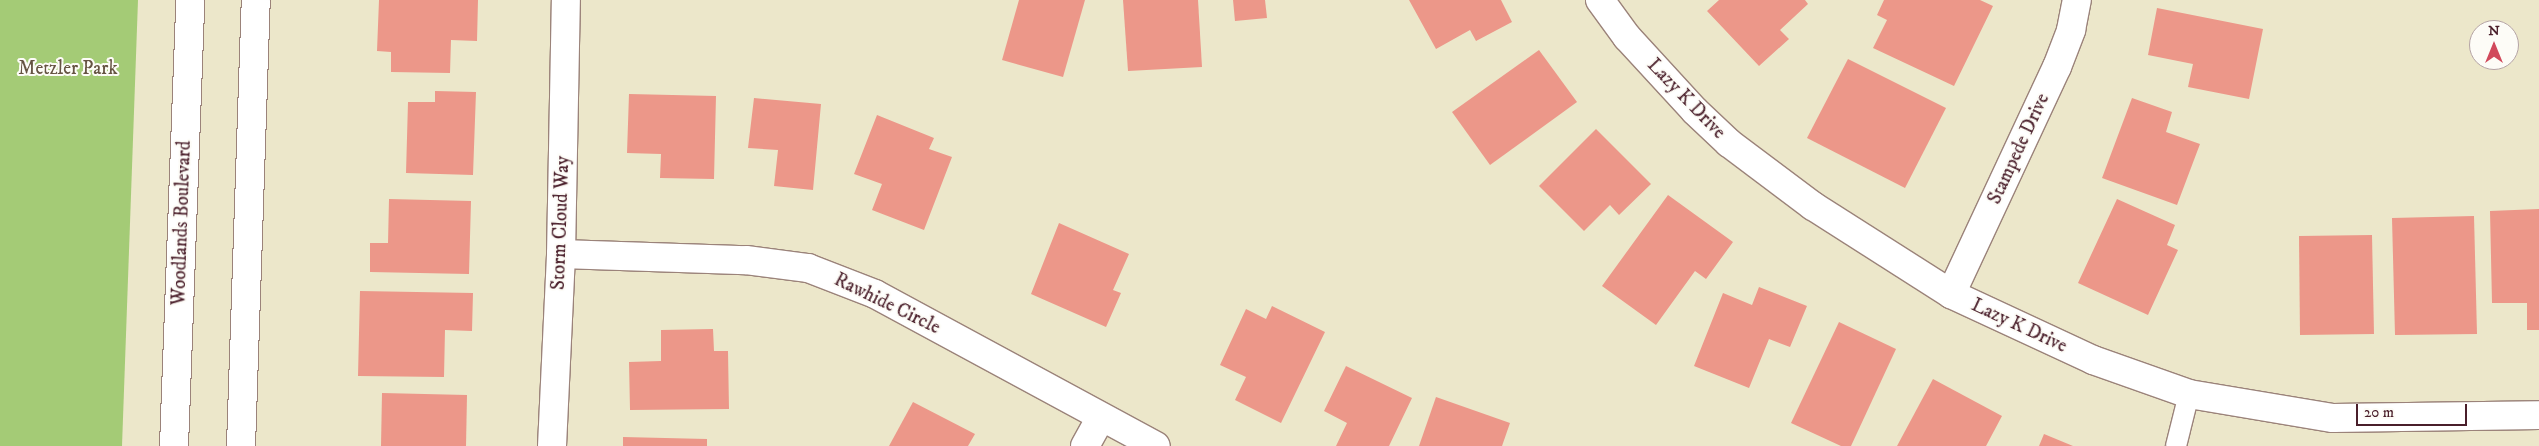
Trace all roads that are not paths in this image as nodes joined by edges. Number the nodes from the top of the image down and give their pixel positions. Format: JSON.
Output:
{"nodes":[{"id":1,"x":190,"y":0,"type":"edge"},
{"id":2,"x":256,"y":0,"type":"edge"},
{"id":3,"x":566,"y":0,"type":"edge"},
{"id":4,"x":1600,"y":0,"type":"edge"},
{"id":5,"x":2077,"y":0,"type":"edge"},
{"id":6,"x":561,"y":254,"type":"junction"},
{"id":7,"x":1950,"y":294,"type":"junction"},
{"id":8,"x":2189,"y":394,"type":"junction"},
{"id":9,"x":2539,"y":415,"type":"edge"},
{"id":10,"x":1101,"y":417,"type":"junction"},
{"id":11,"x":174,"y":446,"type":"edge"},
{"id":12,"x":241,"y":446,"type":"edge"},
{"id":13,"x":552,"y":446,"type":"edge"},
{"id":14,"x":1085,"y":446,"type":"edge"},
{"id":15,"x":1156,"y":446,"type":"edge"},
{"id":16,"x":2176,"y":446,"type":"edge"}],
"edges":[{"from":1,"to":11,"type":"street","name":"Woodlands Boulevard"},
{"from":2,"to":12,"type":"street"},
{"from":3,"to":6,"type":"street","name":"Storm Cloud Way"},
{"from":4,"to":7,"type":"street","name":"Lazy K Drive"},
{"from":5,"to":7,"type":"street","name":"Stampede Drive"},
{"from":6,"to":10,"type":"street","name":"Rawhide Circle"},
{"from":6,"to":13,"type":"street","name":"Storm Cloud Way"},
{"from":7,"to":8,"type":"street","name":"Lazy K Drive"},
{"from":8,"to":9,"type":"street","name":"Lazy K Drive"},
{"from":8,"to":16,"type":"lane"},
{"from":10,"to":14,"type":"street"},
{"from":10,"to":15,"type":"street","name":"Rawhide Circle"}]}
